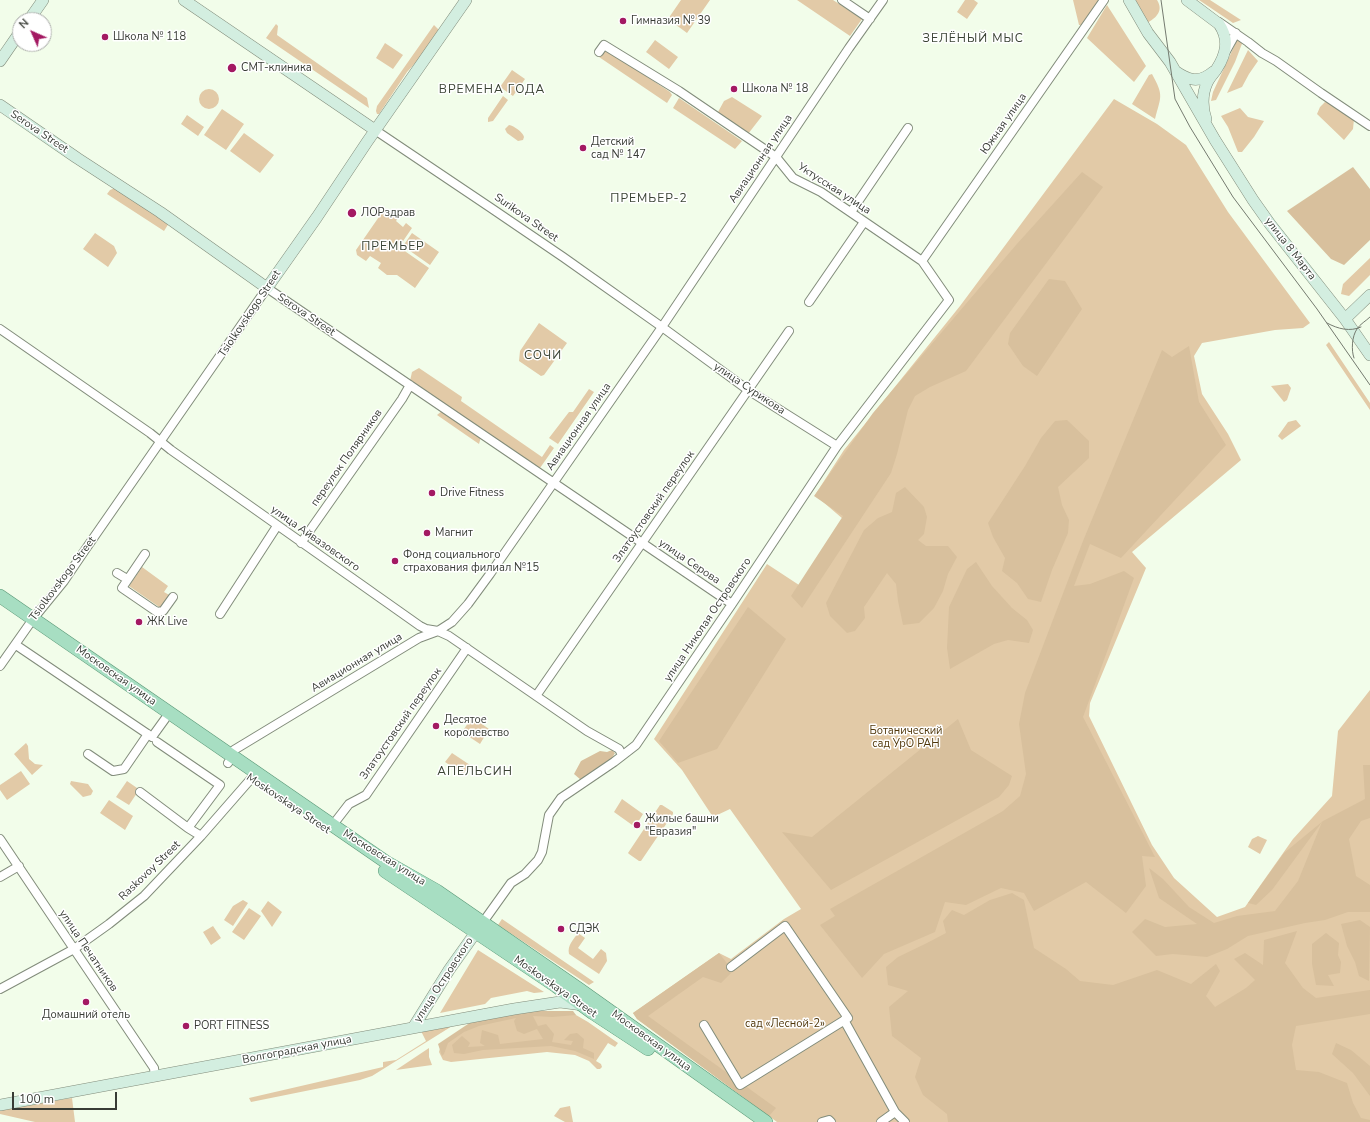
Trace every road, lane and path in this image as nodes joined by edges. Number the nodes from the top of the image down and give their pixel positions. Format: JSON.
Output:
{"nodes":[{"id":1,"x":42,"y":0,"type":"edge"},
{"id":2,"x":184,"y":0,"type":"edge"},
{"id":3,"x":466,"y":0,"type":"edge"},
{"id":4,"x":842,"y":0,"type":"edge"},
{"id":5,"x":883,"y":0,"type":"edge"},
{"id":6,"x":1104,"y":0,"type":"edge"},
{"id":7,"x":1129,"y":0,"type":"edge"},
{"id":8,"x":1187,"y":0,"type":"edge"},
{"id":9,"x":34,"y":12,"type":"edge"},
{"id":10,"x":870,"y":19,"type":"junction"},
{"id":11,"x":1216,"y":20,"type":"junction"},
{"id":12,"x":1236,"y":33,"type":"junction"},
{"id":13,"x":12,"y":44,"type":"edge"},
{"id":14,"x":1226,"y":51,"type":"junction"},
{"id":15,"x":599,"y":52,"type":"dead end"},
{"id":16,"x":0,"y":61,"type":"edge"},
{"id":17,"x":1217,"y":69,"type":"junction"},
{"id":18,"x":1174,"y":70,"type":"junction"},
{"id":19,"x":0,"y":105,"type":"edge"},
{"id":20,"x":1370,"y":126,"type":"edge"},
{"id":21,"x":908,"y":128,"type":"dead end"},
{"id":22,"x":375,"y":130,"type":"junction"},
{"id":23,"x":1214,"y":140,"type":"junction"},
{"id":24,"x":776,"y":157,"type":"junction"},
{"id":25,"x":851,"y":212,"type":"junction"},
{"id":26,"x":864,"y":222,"type":"junction"},
{"id":27,"x":922,"y":261,"type":"junction"},
{"id":28,"x":267,"y":288,"type":"junction"},
{"id":29,"x":1370,"y":295,"type":"edge"},
{"id":30,"x":949,"y":300,"type":"joint"},
{"id":31,"x":809,"y":302,"type":"dead end"},
{"id":32,"x":1345,"y":319,"type":"junction"},
{"id":33,"x":662,"y":327,"type":"junction"},
{"id":34,"x":0,"y":329,"type":"edge"},
{"id":35,"x":789,"y":331,"type":"dead end"},
{"id":36,"x":1370,"y":355,"type":"edge"},
{"id":37,"x":410,"y":385,"type":"junction"},
{"id":38,"x":748,"y":390,"type":"junction"},
{"id":39,"x":160,"y":442,"type":"junction"},
{"id":40,"x":837,"y":446,"type":"junction"},
{"id":41,"x":554,"y":484,"type":"junction"},
{"id":42,"x":278,"y":526,"type":"junction"},
{"id":43,"x":301,"y":543,"type":"junction"},
{"id":44,"x":642,"y":544,"type":"junction"},
{"id":45,"x":145,"y":554,"type":"dead end"},
{"id":46,"x":118,"y":573,"type":"dead end"},
{"id":47,"x":127,"y":580,"type":"junction"},
{"id":48,"x":0,"y":596,"type":"edge"},
{"id":49,"x":173,"y":597,"type":"dead end"},
{"id":50,"x":732,"y":604,"type":"junction"},
{"id":51,"x":0,"y":606,"type":"edge"},
{"id":52,"x":220,"y":614,"type":"dead end"},
{"id":53,"x":31,"y":623,"type":"junction"},
{"id":54,"x":438,"y":631,"type":"junction"},
{"id":55,"x":16,"y":645,"type":"junction"},
{"id":56,"x":467,"y":648,"type":"junction"},
{"id":57,"x":0,"y":666,"type":"edge"},
{"id":58,"x":536,"y":696,"type":"junction"},
{"id":59,"x":164,"y":719,"type":"junction"},
{"id":60,"x":148,"y":734,"type":"junction"},
{"id":61,"x":157,"y":742,"type":"dead end"},
{"id":62,"x":88,"y":754,"type":"dead end"},
{"id":63,"x":622,"y":755,"type":"junction"},
{"id":64,"x":230,"y":760,"type":"junction"},
{"id":65,"x":254,"y":776,"type":"junction"},
{"id":66,"x":140,"y":792,"type":"dead end"},
{"id":67,"x":332,"y":826,"type":"junction"},
{"id":68,"x":188,"y":828,"type":"junction"},
{"id":69,"x":201,"y":836,"type":"junction"},
{"id":70,"x":0,"y":839,"type":"edge"},
{"id":71,"x":19,"y":866,"type":"junction"},
{"id":72,"x":0,"y":877,"type":"edge"},
{"id":73,"x":479,"y":928,"type":"junction"},
{"id":74,"x":74,"y":949,"type":"junction"},
{"id":75,"x":731,"y":967,"type":"dead end"},
{"id":76,"x":0,"y":989,"type":"edge"},
{"id":77,"x":586,"y":1002,"type":"junction"},
{"id":78,"x":844,"y":1020,"type":"junction"},
{"id":79,"x":704,"y":1025,"type":"dead end"},
{"id":80,"x":413,"y":1028,"type":"junction"},
{"id":81,"x":155,"y":1077,"type":"junction"},
{"id":82,"x":0,"y":1105,"type":"edge"},
{"id":83,"x":895,"y":1112,"type":"junction"},
{"id":84,"x":755,"y":1122,"type":"edge"},
{"id":85,"x":766,"y":1122,"type":"edge"},
{"id":86,"x":822,"y":1122,"type":"edge"},
{"id":87,"x":831,"y":1122,"type":"edge"},
{"id":88,"x":881,"y":1122,"type":"edge"},
{"id":89,"x":905,"y":1122,"type":"edge"}],
"edges":[{"from":1,"to":9,"type":"street"},
{"from":2,"to":22,"type":"street"},
{"from":3,"to":22,"type":"street","name":"Tsiolkovskogo Street"},
{"from":4,"to":10,"type":"street"},
{"from":5,"to":10,"type":"street","name":"Авиационная улица"},
{"from":6,"to":27,"type":"street","name":"Южная улица"},
{"from":7,"to":18,"type":"street","name":"улица 8 Марта"},
{"from":8,"to":11,"type":"street"},
{"from":10,"to":24,"type":"street","name":"Авиационная улица"},
{"from":11,"to":12,"type":"street"},
{"from":11,"to":14,"type":"street"},
{"from":12,"to":14,"type":"street"},
{"from":12,"to":20,"type":"street"},
{"from":13,"to":16,"type":"street"},
{"from":14,"to":17,"type":"street","name":"улица 8 Марта"},
{"from":15,"to":24,"type":"street","name":"Уктусская улица"},
{"from":17,"to":18,"type":"street"},
{"from":17,"to":23,"type":"street","name":"улица 8 Марта"},
{"from":18,"to":23,"type":"street","name":"улица 8 Марта"},
{"from":19,"to":28,"type":"street","name":"Serova Street"},
{"from":21,"to":25,"type":"street"},
{"from":22,"to":28,"type":"street","name":"Tsiolkovskogo Street"},
{"from":22,"to":33,"type":"street","name":"Surikova Street"},
{"from":23,"to":32,"type":"street","name":"улица 8 Марта"},
{"from":24,"to":25,"type":"street","name":"Уктусская улица"},
{"from":24,"to":33,"type":"street","name":"Авиационная улица"},
{"from":25,"to":26,"type":"street","name":"Уктусская улица"},
{"from":26,"to":27,"type":"street","name":"Уктусская улица"},
{"from":26,"to":31,"type":"street"},
{"from":27,"to":30,"type":"street","name":"Уктусская улица"},
{"from":28,"to":37,"type":"street","name":"Serova Street"},
{"from":28,"to":39,"type":"street","name":"Tsiolkovskogo Street"},
{"from":29,"to":32,"type":"street"},
{"from":30,"to":40,"type":"street","name":"улица Николая Островского"},
{"from":32,"to":36,"type":"street","name":"улица 8 Марта"},
{"from":33,"to":38,"type":"street","name":"улица Сурикова"},
{"from":33,"to":41,"type":"street","name":"Авиационная улица"},
{"from":34,"to":39,"type":"street","name":"улица Айвазовского"},
{"from":35,"to":38,"type":"street","name":"Златоустовский переулок"},
{"from":37,"to":41,"type":"street","name":"Serova Street"},
{"from":37,"to":43,"type":"street","name":"переулок Полярников"},
{"from":38,"to":40,"type":"street","name":"улица Сурикова"},
{"from":38,"to":44,"type":"street","name":"Златоустовский переулок"},
{"from":39,"to":42,"type":"street","name":"улица Айвазовского"},
{"from":39,"to":53,"type":"street","name":"Tsiolkovskogo Street"},
{"from":40,"to":50,"type":"street","name":"улица Николая Островского"},
{"from":41,"to":44,"type":"street","name":"улица Серова"},
{"from":41,"to":54,"type":"street","name":"Авиационная улица"},
{"from":42,"to":43,"type":"street","name":"улица Айвазовского"},
{"from":42,"to":52,"type":"street"},
{"from":43,"to":54,"type":"street","name":"улица Айвазовского"},
{"from":44,"to":50,"type":"street","name":"улица Серова"},
{"from":44,"to":58,"type":"street","name":"Златоустовский переулок"},
{"from":45,"to":47,"type":"street"},
{"from":46,"to":47,"type":"street"},
{"from":47,"to":49,"type":"street"},
{"from":48,"to":53,"type":"main road","name":"Московская улица"},
{"from":50,"to":63,"type":"street","name":"улица Николая Островского"},
{"from":51,"to":53,"type":"main road","name":"Moskovskaya Street"},
{"from":53,"to":55,"type":"street","name":"Tsiolkovskogo Street"},
{"from":53,"to":59,"type":"main road","name":"Moskovskaya Street"},
{"from":53,"to":64,"type":"main road","name":"Московская улица"},
{"from":54,"to":56,"type":"street","name":"улица Айвазовского"},
{"from":54,"to":64,"type":"street","name":"Авиационная улица"},
{"from":55,"to":57,"type":"street","name":"Tsiolkovskogo Street"},
{"from":55,"to":60,"type":"street"},
{"from":56,"to":58,"type":"street","name":"улица Айвазовского"},
{"from":56,"to":67,"type":"street","name":"Златоустовский переулок"},
{"from":58,"to":63,"type":"street","name":"улица Айвазовского"},
{"from":59,"to":60,"type":"street"},
{"from":59,"to":64,"type":"main road","name":"Moskovskaya Street"},
{"from":60,"to":62,"type":"street"},
{"from":61,"to":68,"type":"street"},
{"from":63,"to":73,"type":"street","name":"улица Николая Островского"},
{"from":64,"to":65,"type":"main road","name":"Moskovskaya Street"},
{"from":65,"to":67,"type":"main road","name":"Московская улица"},
{"from":65,"to":69,"type":"street","name":"Raskovoy Street"},
{"from":65,"to":73,"type":"main road","name":"Moskovskaya Street"},
{"from":66,"to":68,"type":"street"},
{"from":67,"to":73,"type":"main road","name":"Московская улица"},
{"from":68,"to":69,"type":"street"},
{"from":69,"to":74,"type":"street","name":"Raskovoy Street"},
{"from":70,"to":71,"type":"street","name":"улица Печатников"},
{"from":71,"to":72,"type":"street"},
{"from":71,"to":74,"type":"street","name":"улица Печатников"},
{"from":73,"to":77,"type":"main road","name":"Moskovskaya Street"},
{"from":73,"to":80,"type":"street","name":"улица Островского"},
{"from":74,"to":76,"type":"street","name":"Raskovoy Street"},
{"from":74,"to":81,"type":"street","name":"улица Печатников"},
{"from":75,"to":78,"type":"street"},
{"from":77,"to":80,"type":"street","name":"Волгоградская улица"},
{"from":77,"to":84,"type":"main road","name":"Moskovskaya Street"},
{"from":77,"to":85,"type":"main road","name":"Московская улица"},
{"from":78,"to":79,"type":"street"},
{"from":78,"to":83,"type":"street"},
{"from":80,"to":81,"type":"street","name":"Волгоградская улица"},
{"from":81,"to":82,"type":"street","name":"Волгоградская улица"},
{"from":83,"to":88,"type":"street"},
{"from":83,"to":89,"type":"street"},
{"from":86,"to":87,"type":"street"}]}
